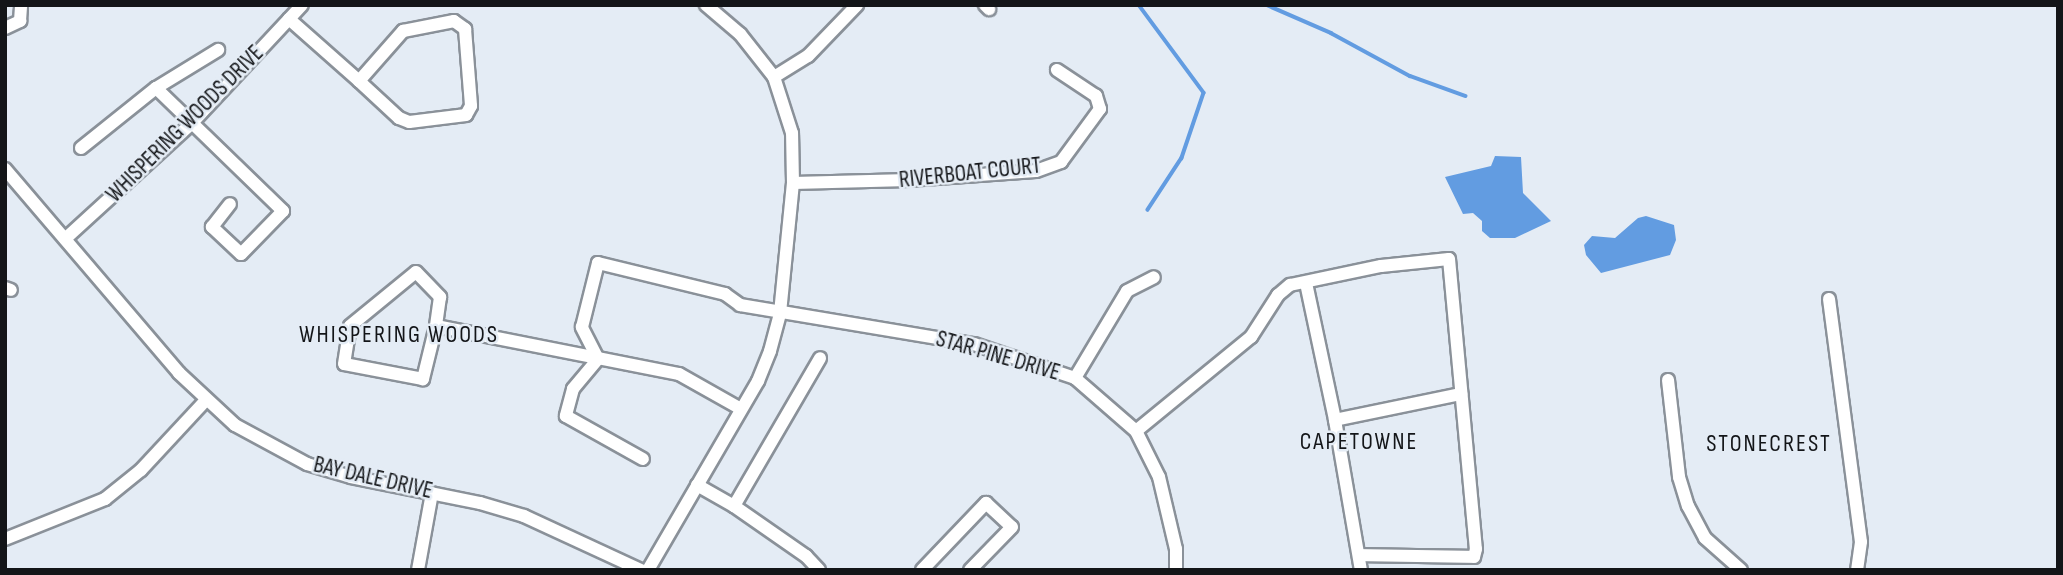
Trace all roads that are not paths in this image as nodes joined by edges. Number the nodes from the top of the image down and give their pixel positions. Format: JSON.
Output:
{"nodes":[{"id":1,"x":21,"y":5,"type":"edge"},
{"id":2,"x":302,"y":5,"type":"edge"},
{"id":3,"x":706,"y":5,"type":"edge"},
{"id":4,"x":857,"y":5,"type":"edge"},
{"id":5,"x":289,"y":19,"type":"junction"},
{"id":6,"x":5,"y":28,"type":"edge"},
{"id":7,"x":218,"y":50,"type":"dead end"},
{"id":8,"x":1057,"y":70,"type":"dead end"},
{"id":9,"x":774,"y":77,"type":"junction"},
{"id":10,"x":359,"y":81,"type":"junction"},
{"id":11,"x":156,"y":88,"type":"junction"},
{"id":12,"x":192,"y":124,"type":"junction"},
{"id":13,"x":80,"y":148,"type":"dead end"},
{"id":14,"x":5,"y":169,"type":"edge"},
{"id":15,"x":793,"y":183,"type":"junction"},
{"id":16,"x":230,"y":204,"type":"dead end"},
{"id":17,"x":65,"y":239,"type":"junction"},
{"id":18,"x":1154,"y":277,"type":"dead end"},
{"id":19,"x":1306,"y":283,"type":"junction"},
{"id":20,"x":1829,"y":299,"type":"dead end"},
{"id":21,"x":779,"y":313,"type":"junction"},
{"id":22,"x":436,"y":327,"type":"junction"},
{"id":23,"x":820,"y":358,"type":"dead end"},
{"id":24,"x":598,"y":359,"type":"junction"},
{"id":25,"x":1075,"y":378,"type":"junction"},
{"id":26,"x":1668,"y":380,"type":"dead end"},
{"id":27,"x":1461,"y":394,"type":"junction"},
{"id":28,"x":206,"y":400,"type":"junction"},
{"id":29,"x":741,"y":409,"type":"junction"},
{"id":30,"x":1335,"y":420,"type":"junction"},
{"id":31,"x":1136,"y":431,"type":"junction"},
{"id":32,"x":643,"y":459,"type":"dead end"},
{"id":33,"x":697,"y":485,"type":"junction"},
{"id":34,"x":432,"y":493,"type":"junction"},
{"id":35,"x":734,"y":506,"type":"junction"},
{"id":36,"x":5,"y":539,"type":"edge"},
{"id":37,"x":1360,"y":555,"type":"junction"},
{"id":38,"x":418,"y":570,"type":"edge"},
{"id":39,"x":641,"y":570,"type":"edge"},
{"id":40,"x":648,"y":570,"type":"edge"},
{"id":41,"x":819,"y":570,"type":"edge"},
{"id":42,"x":922,"y":570,"type":"edge"},
{"id":43,"x":970,"y":570,"type":"edge"},
{"id":44,"x":1176,"y":570,"type":"edge"},
{"id":45,"x":1361,"y":570,"type":"edge"},
{"id":46,"x":1741,"y":570,"type":"edge"},
{"id":47,"x":1857,"y":570,"type":"edge"}],
"edges":[{"from":1,"to":6,"type":"street"},
{"from":2,"to":5,"type":"street","name":"WHISPERING WOODS DRIVE"},
{"from":3,"to":9,"type":"street"},
{"from":4,"to":9,"type":"street"},
{"from":5,"to":10,"type":"street"},
{"from":5,"to":12,"type":"street","name":"WHISPERING WOODS DRIVE"},
{"from":7,"to":11,"type":"street"},
{"from":8,"to":15,"type":"street","name":"RIVERBOAT COURT"},
{"from":9,"to":15,"type":"street"},
{"from":10,"to":10,"type":"street"},
{"from":11,"to":12,"type":"street"},
{"from":11,"to":13,"type":"street"},
{"from":12,"to":16,"type":"street"},
{"from":12,"to":17,"type":"street","name":"WHISPERING WOODS DRIVE"},
{"from":14,"to":17,"type":"street","name":"BAY DALE DRIVE"},
{"from":15,"to":21,"type":"street"},
{"from":17,"to":28,"type":"street","name":"BAY DALE DRIVE"},
{"from":18,"to":25,"type":"street"},
{"from":19,"to":27,"type":"street"},
{"from":19,"to":30,"type":"street"},
{"from":19,"to":31,"type":"street"},
{"from":20,"to":47,"type":"street"},
{"from":21,"to":24,"type":"street","name":"STAR PINE DRIVE"},
{"from":21,"to":25,"type":"street","name":"STAR PINE DRIVE"},
{"from":21,"to":29,"type":"street"},
{"from":22,"to":22,"type":"street"},
{"from":22,"to":24,"type":"street"},
{"from":23,"to":35,"type":"street"},
{"from":24,"to":29,"type":"street"},
{"from":24,"to":32,"type":"street"},
{"from":25,"to":31,"type":"street","name":"STAR PINE DRIVE"},
{"from":26,"to":46,"type":"street"},
{"from":27,"to":30,"type":"street"},
{"from":27,"to":37,"type":"street"},
{"from":28,"to":34,"type":"street","name":"BAY DALE DRIVE"},
{"from":28,"to":36,"type":"street"},
{"from":29,"to":33,"type":"street"},
{"from":30,"to":37,"type":"street"},
{"from":31,"to":44,"type":"street","name":"STAR PINE DRIVE"},
{"from":33,"to":35,"type":"street"},
{"from":33,"to":40,"type":"street"},
{"from":34,"to":38,"type":"street"},
{"from":34,"to":39,"type":"street","name":"BAY DALE DRIVE"},
{"from":35,"to":41,"type":"street"},
{"from":37,"to":45,"type":"street"},
{"from":42,"to":43,"type":"street"}]}
